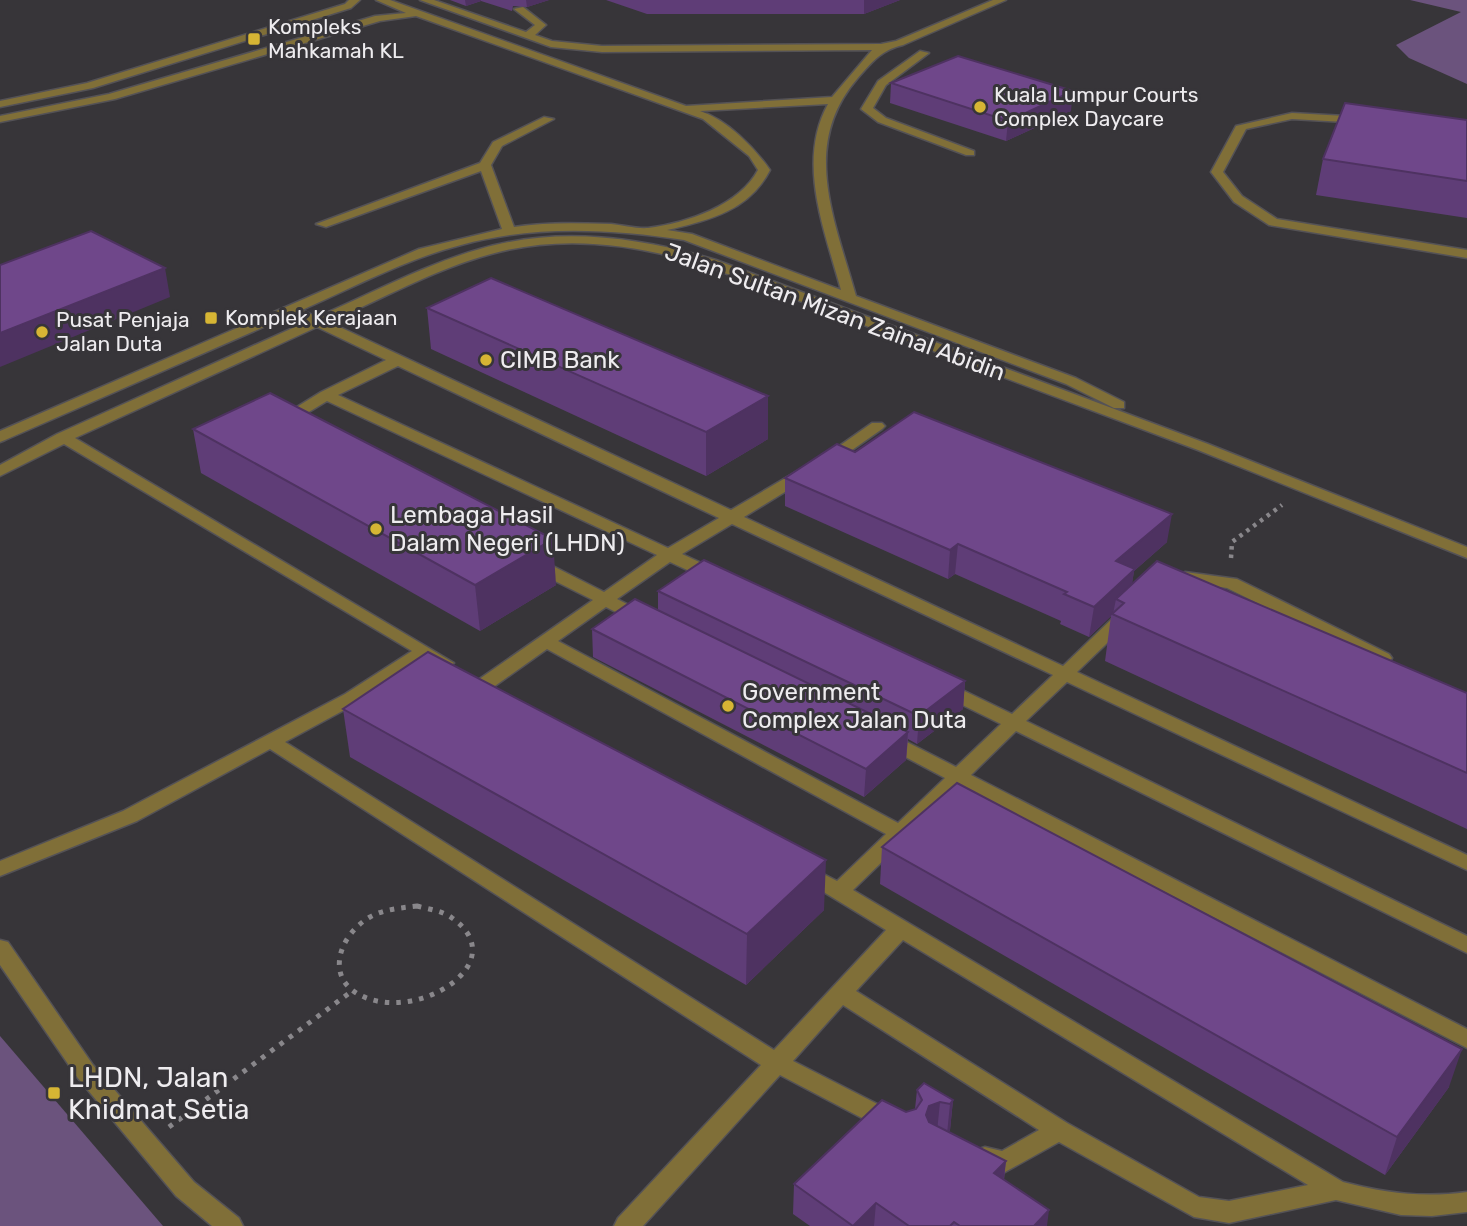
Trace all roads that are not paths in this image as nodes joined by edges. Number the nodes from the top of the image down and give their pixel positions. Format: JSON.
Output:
{"nodes":[{"id":1,"x":355,"y":0,"type":"edge"},
{"id":2,"x":381,"y":0,"type":"edge"},
{"id":3,"x":425,"y":0,"type":"edge"},
{"id":4,"x":1001,"y":0,"type":"edge"},
{"id":5,"x":519,"y":9,"type":"dead end"},
{"id":6,"x":419,"y":14,"type":"junction"},
{"id":7,"x":527,"y":36,"type":"junction"},
{"id":8,"x":818,"y":47,"type":"junction"},
{"id":9,"x":881,"y":47,"type":"junction"},
{"id":10,"x":924,"y":53,"type":"dead end"},
{"id":11,"x":854,"y":63,"type":"junction"},
{"id":12,"x":837,"y":100,"type":"junction"},
{"id":13,"x":0,"y":104,"type":"edge"},
{"id":14,"x":686,"y":108,"type":"junction"},
{"id":15,"x":548,"y":119,"type":"dead end"},
{"id":16,"x":0,"y":120,"type":"edge"},
{"id":17,"x":1376,"y":122,"type":"edge"},
{"id":18,"x":970,"y":153,"type":"dead end"},
{"id":19,"x":485,"y":165,"type":"junction"},
{"id":20,"x":322,"y":224,"type":"dead end"},
{"id":21,"x":509,"y":229,"type":"junction"},
{"id":22,"x":649,"y":231,"type":"junction"},
{"id":23,"x":1467,"y":254,"type":"edge"},
{"id":24,"x":850,"y":298,"type":"junction"},
{"id":25,"x":289,"y":309,"type":"junction"},
{"id":26,"x":317,"y":323,"type":"junction"},
{"id":27,"x":398,"y":360,"type":"junction"},
{"id":28,"x":326,"y":395,"type":"junction"},
{"id":29,"x":877,"y":426,"type":"dead end"},
{"id":30,"x":288,"y":433,"type":"edge"},
{"id":31,"x":0,"y":437,"type":"edge"},
{"id":32,"x":62,"y":438,"type":"junction"},
{"id":33,"x":1203,"y":447,"type":"junction"},
{"id":34,"x":0,"y":471,"type":"edge"},
{"id":35,"x":730,"y":516,"type":"junction"},
{"id":36,"x":1467,"y":552,"type":"edge"},
{"id":37,"x":670,"y":554,"type":"junction"},
{"id":38,"x":520,"y":555,"type":"edge"},
{"id":39,"x":732,"y":584,"type":"edge"},
{"id":40,"x":1164,"y":585,"type":"edge"},
{"id":41,"x":605,"y":601,"type":"junction"},
{"id":42,"x":1135,"y":607,"type":"edge"},
{"id":43,"x":654,"y":625,"type":"edge"},
{"id":44,"x":545,"y":641,"type":"junction"},
{"id":45,"x":424,"y":651,"type":"junction"},
{"id":46,"x":1405,"y":669,"type":"edge"},
{"id":47,"x":1066,"y":673,"type":"junction"},
{"id":48,"x":472,"y":678,"type":"junction"},
{"id":49,"x":928,"y":681,"type":"edge"},
{"id":50,"x":508,"y":698,"type":"edge"},
{"id":51,"x":1014,"y":723,"type":"junction"},
{"id":52,"x":874,"y":733,"type":"edge"},
{"id":53,"x":272,"y":742,"type":"junction"},
{"id":54,"x":959,"y":775,"type":"junction"},
{"id":55,"x":898,"y":832,"type":"junction"},
{"id":56,"x":1467,"y":863,"type":"edge"},
{"id":57,"x":792,"y":864,"type":"edge"},
{"id":58,"x":0,"y":869,"type":"edge"},
{"id":59,"x":839,"y":891,"type":"junction"},
{"id":60,"x":901,"y":928,"type":"junction"},
{"id":61,"x":1467,"y":945,"type":"edge"},
{"id":62,"x":0,"y":948,"type":"edge"},
{"id":63,"x":841,"y":993,"type":"junction"},
{"id":64,"x":1467,"y":1039,"type":"edge"},
{"id":65,"x":776,"y":1063,"type":"junction"},
{"id":66,"x":905,"y":1129,"type":"edge"},
{"id":67,"x":1059,"y":1130,"type":"junction"},
{"id":68,"x":965,"y":1151,"type":"edge"},
{"id":69,"x":1336,"y":1190,"type":"junction"},
{"id":70,"x":1467,"y":1202,"type":"edge"},
{"id":71,"x":230,"y":1226,"type":"edge"},
{"id":72,"x":627,"y":1226,"type":"edge"}],
"edges":[{"from":1,"to":13,"type":"street"},
{"from":2,"to":6,"type":"street"},
{"from":3,"to":7,"type":"street"},
{"from":4,"to":9,"type":"street"},
{"from":5,"to":7,"type":"street"},
{"from":6,"to":14,"type":"street"},
{"from":6,"to":16,"type":"street"},
{"from":7,"to":8,"type":"street"},
{"from":8,"to":9,"type":"street"},
{"from":8,"to":11,"type":"street"},
{"from":9,"to":11,"type":"street"},
{"from":10,"to":18,"type":"street"},
{"from":11,"to":12,"type":"street"},
{"from":12,"to":14,"type":"street"},
{"from":12,"to":24,"type":"street"},
{"from":14,"to":22,"type":"street"},
{"from":15,"to":19,"type":"street"},
{"from":17,"to":23,"type":"street"},
{"from":19,"to":20,"type":"street"},
{"from":19,"to":21,"type":"street"},
{"from":21,"to":22,"type":"street","name":"Jalan Sultan Mizan Zainal Abidin"},
{"from":21,"to":25,"type":"street","name":"Jalan Sultan Mizan Zainal Abidin"},
{"from":22,"to":24,"type":"street","name":"Jalan Sultan Mizan Zainal Abidin"},
{"from":24,"to":33,"type":"street","name":"Jalan Sultan Mizan Zainal Abidin"},
{"from":25,"to":26,"type":"street"},
{"from":25,"to":31,"type":"street","name":"Jalan Sultan Mizan Zainal Abidin"},
{"from":26,"to":27,"type":"street"},
{"from":26,"to":32,"type":"street","name":"Jalan Sultan Mizan Zainal Abidin"},
{"from":26,"to":33,"type":"street","name":"Jalan Sultan Mizan Zainal Abidin"},
{"from":27,"to":28,"type":"street"},
{"from":27,"to":35,"type":"street"},
{"from":28,"to":30,"type":"street"},
{"from":28,"to":37,"type":"street"},
{"from":29,"to":35,"type":"street"},
{"from":32,"to":34,"type":"street","name":"Jalan Sultan Mizan Zainal Abidin"},
{"from":32,"to":45,"type":"street"},
{"from":33,"to":36,"type":"street","name":"Jalan Sultan Mizan Zainal Abidin"},
{"from":35,"to":37,"type":"street"},
{"from":35,"to":47,"type":"street"},
{"from":37,"to":39,"type":"street"},
{"from":37,"to":41,"type":"street"},
{"from":38,"to":41,"type":"street"},
{"from":40,"to":46,"type":"street"},
{"from":41,"to":43,"type":"street"},
{"from":41,"to":44,"type":"street"},
{"from":42,"to":47,"type":"street"},
{"from":44,"to":48,"type":"street"},
{"from":44,"to":55,"type":"street"},
{"from":45,"to":48,"type":"street"},
{"from":45,"to":53,"type":"street"},
{"from":47,"to":51,"type":"street"},
{"from":47,"to":56,"type":"street"},
{"from":48,"to":50,"type":"street"},
{"from":49,"to":51,"type":"street"},
{"from":51,"to":54,"type":"street"},
{"from":51,"to":61,"type":"street"},
{"from":52,"to":54,"type":"street"},
{"from":53,"to":58,"type":"street"},
{"from":53,"to":65,"type":"street"},
{"from":54,"to":55,"type":"street"},
{"from":54,"to":64,"type":"street"},
{"from":55,"to":59,"type":"street"},
{"from":57,"to":59,"type":"street"},
{"from":59,"to":60,"type":"street"},
{"from":60,"to":63,"type":"street"},
{"from":60,"to":69,"type":"street"},
{"from":62,"to":71,"type":"street"},
{"from":63,"to":65,"type":"street"},
{"from":63,"to":67,"type":"street"},
{"from":65,"to":66,"type":"street"},
{"from":65,"to":72,"type":"street"},
{"from":67,"to":68,"type":"street"},
{"from":67,"to":69,"type":"street"},
{"from":69,"to":70,"type":"street"}]}
